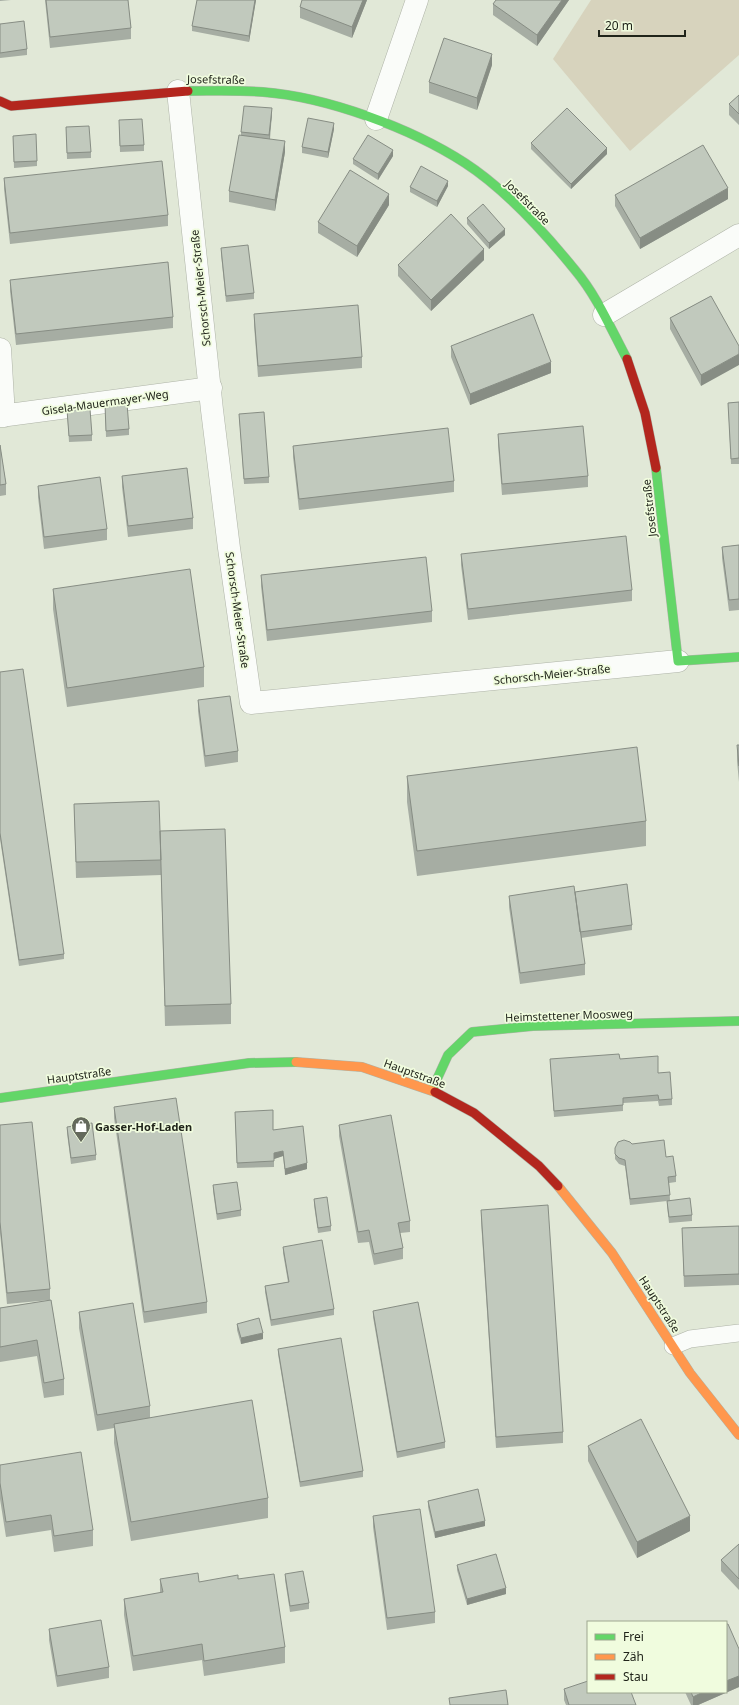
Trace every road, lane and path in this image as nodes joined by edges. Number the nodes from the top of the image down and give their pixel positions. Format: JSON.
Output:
{"nodes":[{"id":1,"x":418,"y":0,"type":"edge"},
{"id":2,"x":178,"y":91,"type":"junction"},
{"id":3,"x":0,"y":101,"type":"edge"},
{"id":4,"x":376,"y":119,"type":"junction"},
{"id":5,"x":739,"y":235,"type":"edge"},
{"id":6,"x":604,"y":315,"type":"junction"},
{"id":7,"x":0,"y":349,"type":"edge"},
{"id":8,"x":211,"y":388,"type":"junction"},
{"id":9,"x":2,"y":416,"type":"edge"},
{"id":10,"x":739,"y":657,"type":"edge"},
{"id":11,"x":678,"y":661,"type":"junction"},
{"id":12,"x":739,"y":1020,"type":"edge"},
{"id":13,"x":432,"y":1090,"type":"junction"},
{"id":14,"x":0,"y":1098,"type":"edge"},
{"id":15,"x":739,"y":1333,"type":"edge"},
{"id":16,"x":673,"y":1346,"type":"junction"},
{"id":17,"x":739,"y":1435,"type":"edge"}],
"edges":[{"from":1,"to":4,"type":"street"},
{"from":2,"to":3,"type":"street","name":"Josefstraße"},
{"from":2,"to":4,"type":"street","name":"Josefstraße"},
{"from":2,"to":8,"type":"street","name":"Schorsch-Meier-Straße"},
{"from":4,"to":6,"type":"street","name":"Josefstraße"},
{"from":5,"to":6,"type":"street"},
{"from":6,"to":11,"type":"street","name":"Josefstraße"},
{"from":7,"to":9,"type":"street"},
{"from":8,"to":9,"type":"street","name":"Gisela-Mauermayer-Weg"},
{"from":8,"to":11,"type":"street","name":"Schorsch-Meier-Straße"},
{"from":10,"to":11,"type":"street"},
{"from":12,"to":13,"type":"street","name":"Heimstettener Moosweg"},
{"from":13,"to":14,"type":"street","name":"Hauptstraße"},
{"from":13,"to":16,"type":"street","name":"Hauptstraße"},
{"from":15,"to":16,"type":"lane"},
{"from":16,"to":17,"type":"street","name":"Hauptstraße"}]}
